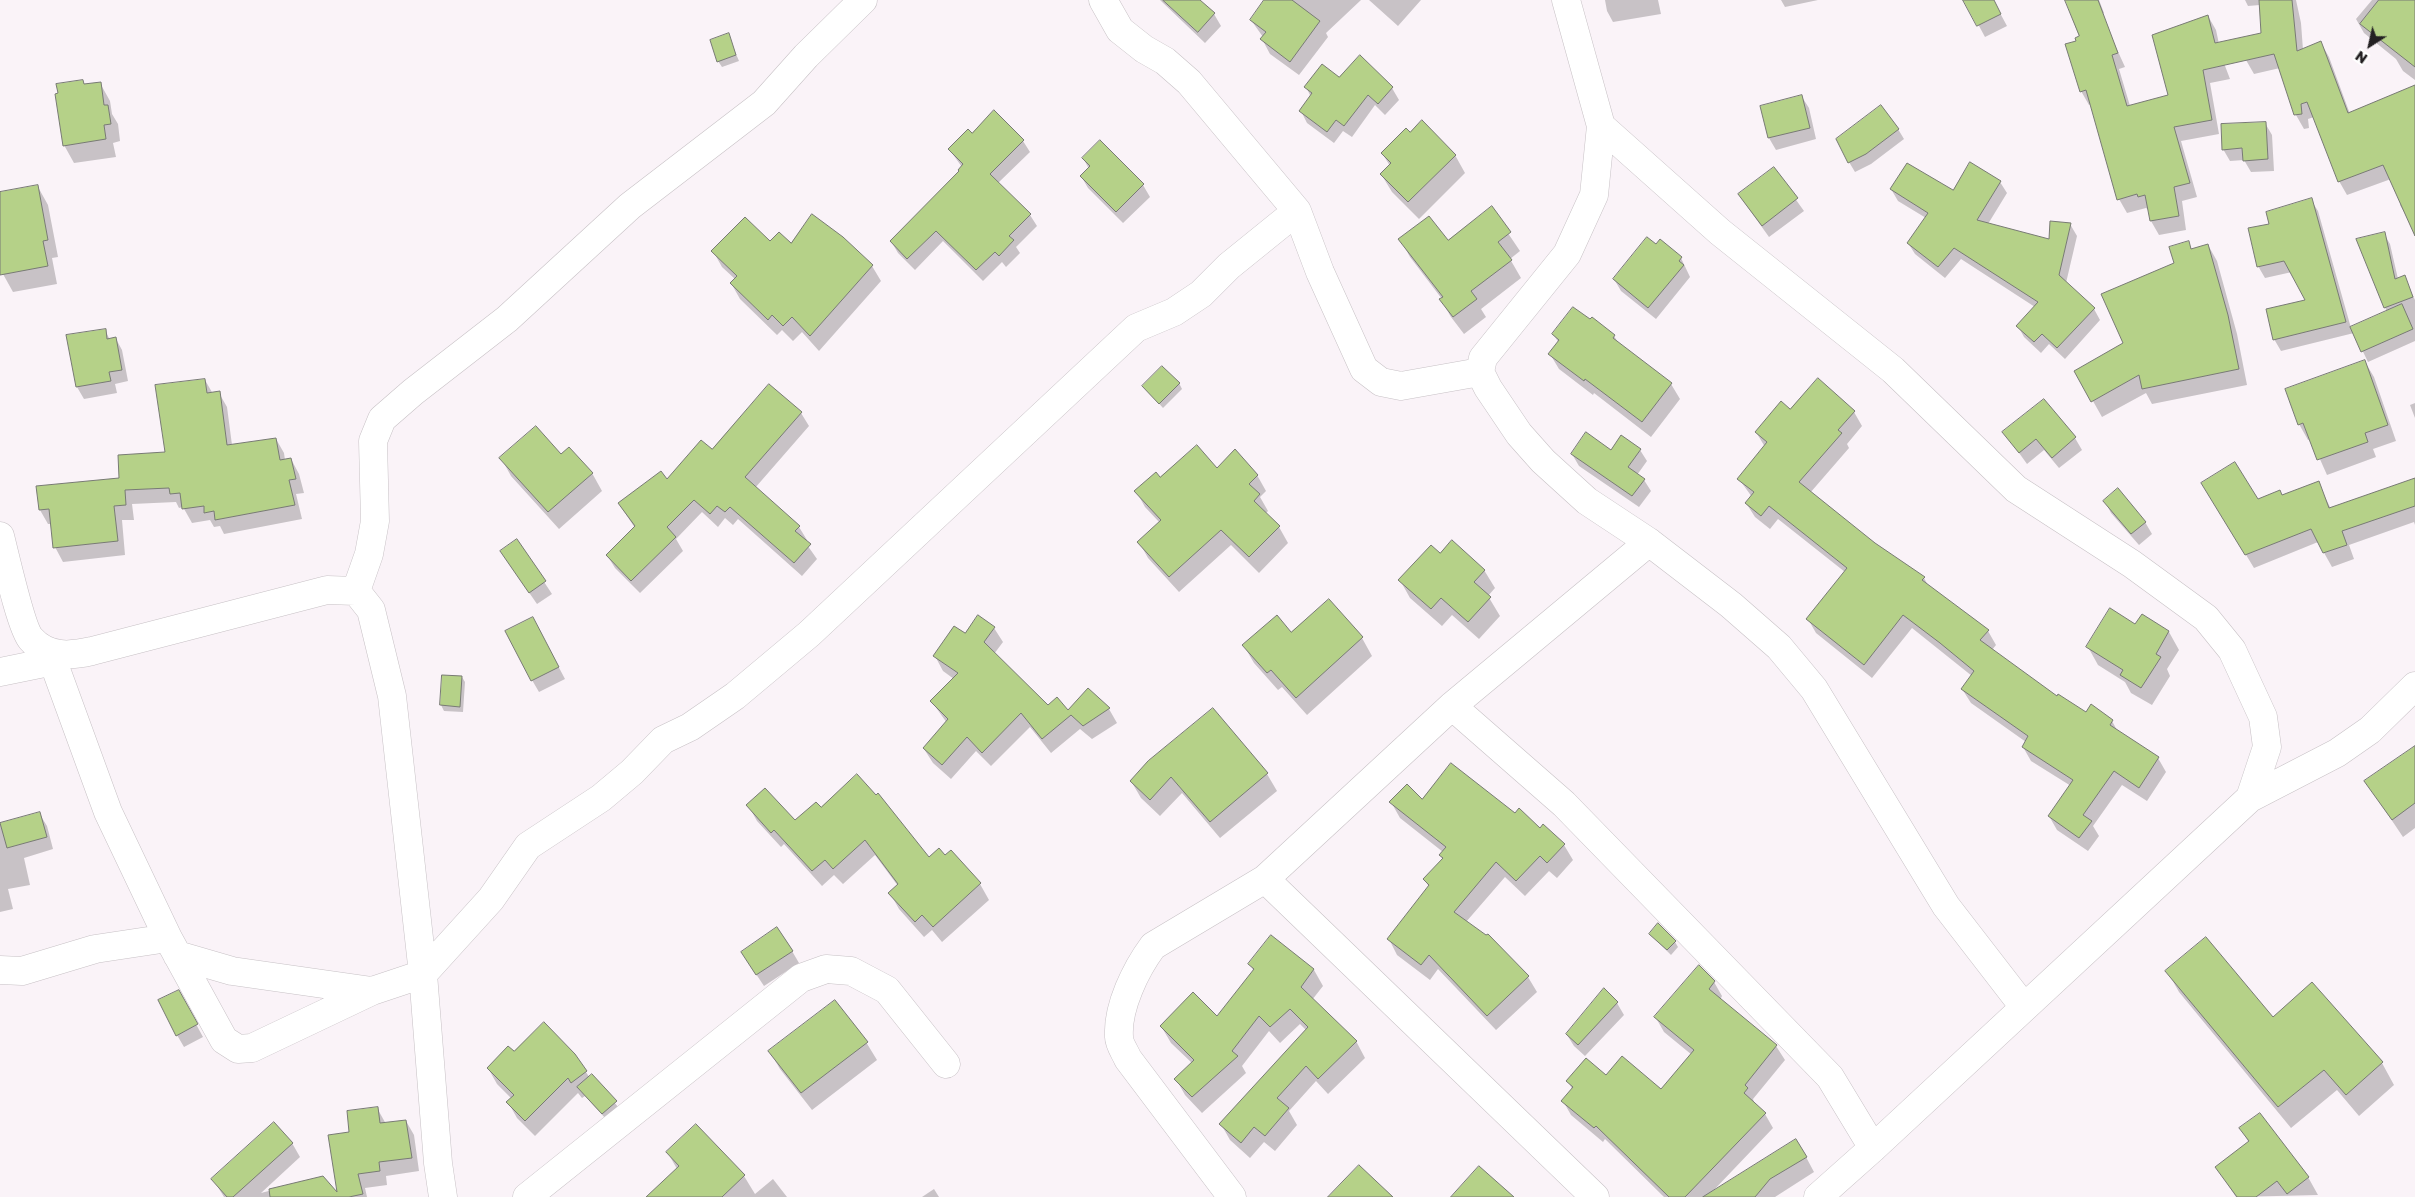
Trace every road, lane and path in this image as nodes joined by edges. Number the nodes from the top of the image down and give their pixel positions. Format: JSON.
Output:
{"nodes":[{"id":1,"x":863,"y":0,"type":"edge"},
{"id":2,"x":1103,"y":0,"type":"edge"},
{"id":3,"x":1566,"y":0,"type":"edge"},
{"id":4,"x":1601,"y":126,"type":"junction"},
{"id":5,"x":1297,"y":211,"type":"junction"},
{"id":6,"x":1480,"y":372,"type":"junction"},
{"id":7,"x":0,"y":536,"type":"edge"},
{"id":8,"x":1649,"y":542,"type":"junction"},
{"id":9,"x":356,"y":591,"type":"junction"},
{"id":10,"x":52,"y":657,"type":"junction"},
{"id":11,"x":0,"y":672,"type":"edge"},
{"id":12,"x":2415,"y":686,"type":"edge"},
{"id":13,"x":1452,"y":706,"type":"junction"},
{"id":14,"x":2250,"y":798,"type":"junction"},
{"id":15,"x":1265,"y":878,"type":"junction"},
{"id":16,"x":173,"y":946,"type":"junction"},
{"id":17,"x":0,"y":970,"type":"edge"},
{"id":18,"x":423,"y":974,"type":"junction"},
{"id":19,"x":372,"y":991,"type":"junction"},
{"id":20,"x":2024,"y":1007,"type":"junction"},
{"id":21,"x":946,"y":1064,"type":"dead end"},
{"id":22,"x":1873,"y":1148,"type":"junction"},
{"id":23,"x":443,"y":1197,"type":"edge"},
{"id":24,"x":528,"y":1197,"type":"edge"},
{"id":25,"x":1232,"y":1197,"type":"edge"},
{"id":26,"x":1595,"y":1197,"type":"edge"},
{"id":27,"x":1818,"y":1197,"type":"edge"}],
"edges":[{"from":1,"to":9,"type":"street"},
{"from":2,"to":5,"type":"street"},
{"from":3,"to":4,"type":"street"},
{"from":4,"to":6,"type":"street"},
{"from":4,"to":14,"type":"street"},
{"from":5,"to":6,"type":"street"},
{"from":5,"to":18,"type":"street"},
{"from":6,"to":8,"type":"street"},
{"from":7,"to":10,"type":"street"},
{"from":8,"to":13,"type":"street"},
{"from":8,"to":20,"type":"street"},
{"from":9,"to":10,"type":"street"},
{"from":9,"to":18,"type":"street"},
{"from":10,"to":11,"type":"street"},
{"from":10,"to":16,"type":"street"},
{"from":12,"to":14,"type":"street"},
{"from":13,"to":15,"type":"street"},
{"from":13,"to":22,"type":"street"},
{"from":14,"to":20,"type":"street"},
{"from":15,"to":25,"type":"street"},
{"from":15,"to":26,"type":"street"},
{"from":16,"to":17,"type":"street"},
{"from":16,"to":19,"type":"street"},
{"from":16,"to":19,"type":"street"},
{"from":18,"to":19,"type":"street"},
{"from":18,"to":23,"type":"street"},
{"from":20,"to":22,"type":"street"},
{"from":21,"to":24,"type":"street"},
{"from":22,"to":27,"type":"street"}]}
